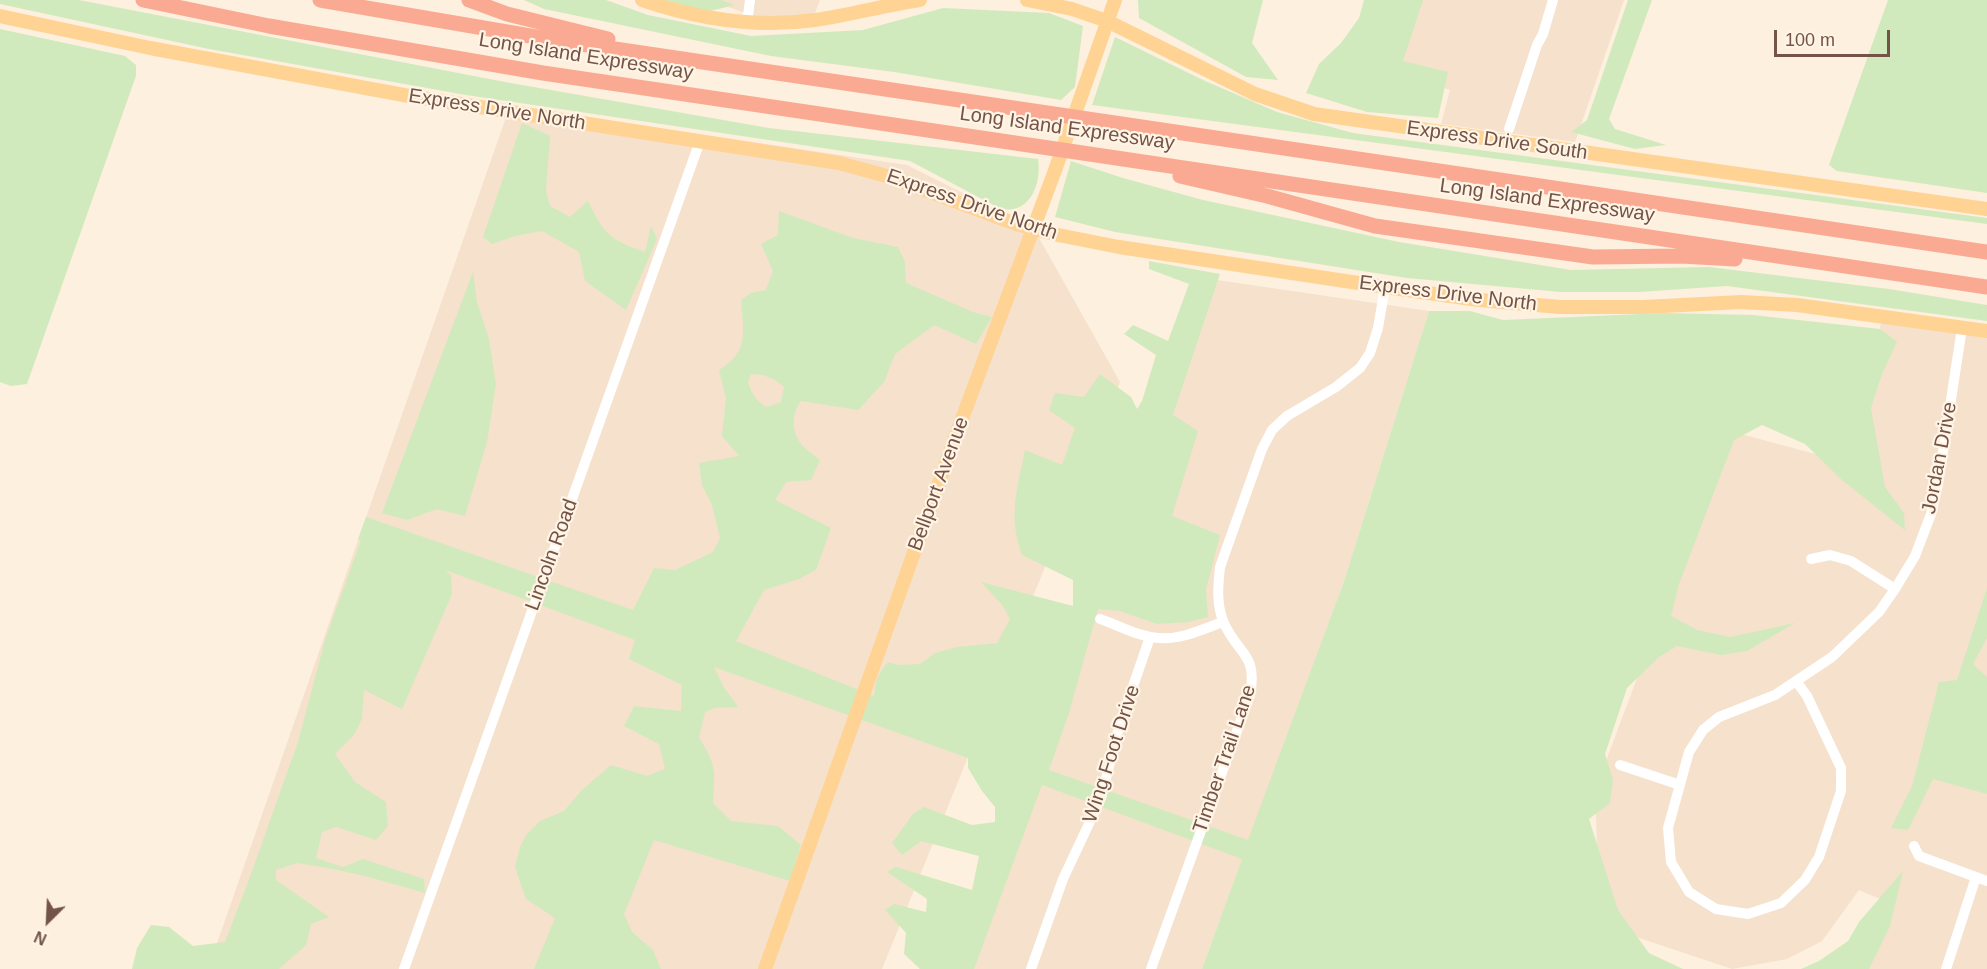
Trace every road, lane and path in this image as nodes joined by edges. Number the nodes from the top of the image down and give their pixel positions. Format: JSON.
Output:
{"nodes":[{"id":1,"x":142,"y":0,"type":"edge"},
{"id":2,"x":320,"y":0,"type":"edge"},
{"id":3,"x":469,"y":0,"type":"edge"},
{"id":4,"x":642,"y":0,"type":"edge"},
{"id":5,"x":750,"y":0,"type":"edge"},
{"id":6,"x":920,"y":0,"type":"edge"},
{"id":7,"x":1027,"y":0,"type":"edge"},
{"id":8,"x":1115,"y":0,"type":"edge"},
{"id":9,"x":1553,"y":0,"type":"edge"},
{"id":10,"x":0,"y":16,"type":"edge"},
{"id":11,"x":1107,"y":21,"type":"junction"},
{"id":12,"x":747,"y":22,"type":"junction"},
{"id":13,"x":676,"y":58,"type":"junction"},
{"id":14,"x":1509,"y":129,"type":"dead end"},
{"id":15,"x":700,"y":141,"type":"junction"},
{"id":16,"x":1149,"y":162,"type":"junction"},
{"id":17,"x":1987,"y":209,"type":"edge"},
{"id":18,"x":1818,"y":227,"type":"junction"},
{"id":19,"x":1034,"y":229,"type":"junction"},
{"id":20,"x":1987,"y":241,"type":"edge"},
{"id":21,"x":1987,"y":252,"type":"edge"},
{"id":22,"x":1797,"y":259,"type":"junction"},
{"id":23,"x":1384,"y":286,"type":"junction"},
{"id":24,"x":1987,"y":286,"type":"edge"},
{"id":25,"x":1962,"y":328,"type":"junction"},
{"id":26,"x":1987,"y":332,"type":"edge"},
{"id":27,"x":1810,"y":559,"type":"dead end"},
{"id":28,"x":1894,"y":589,"type":"junction"},
{"id":29,"x":1100,"y":619,"type":"dead end"},
{"id":30,"x":1223,"y":622,"type":"junction"},
{"id":31,"x":1150,"y":637,"type":"junction"},
{"id":32,"x":1796,"y":681,"type":"junction"},
{"id":33,"x":1620,"y":765,"type":"dead end"},
{"id":34,"x":1680,"y":785,"type":"junction"},
{"id":35,"x":1914,"y":846,"type":"dead end"},
{"id":36,"x":1976,"y":877,"type":"junction"},
{"id":37,"x":1987,"y":881,"type":"edge"},
{"id":38,"x":404,"y":969,"type":"edge"},
{"id":39,"x":765,"y":969,"type":"edge"},
{"id":40,"x":1031,"y":969,"type":"edge"},
{"id":41,"x":1151,"y":969,"type":"edge"},
{"id":42,"x":1946,"y":969,"type":"edge"}],
"edges":[{"from":1,"to":16,"type":"highway","name":"Long Island Expressway"},
{"from":2,"to":13,"type":"highway","name":"Long Island Expressway"},
{"from":3,"to":13,"type":"highway"},
{"from":4,"to":12,"type":"main road"},
{"from":5,"to":12,"type":"street"},
{"from":6,"to":12,"type":"main road"},
{"from":7,"to":11,"type":"main road","name":"Express Drive South"},
{"from":8,"to":11,"type":"main road","name":"Bellport Avenue"},
{"from":9,"to":14,"type":"street"},
{"from":10,"to":15,"type":"main road","name":"Express Drive North"},
{"from":11,"to":17,"type":"main road","name":"Express Drive South"},
{"from":11,"to":19,"type":"main road","name":"Bellport Avenue"},
{"from":13,"to":18,"type":"highway","name":"Long Island Expressway"},
{"from":15,"to":19,"type":"main road","name":"Express Drive North"},
{"from":15,"to":38,"type":"street","name":"Lincoln Road"},
{"from":16,"to":22,"type":"highway","name":"Long Island Expressway"},
{"from":16,"to":22,"type":"highway"},
{"from":18,"to":20,"type":"highway"},
{"from":18,"to":21,"type":"highway","name":"Long Island Expressway"},
{"from":19,"to":23,"type":"main road","name":"Express Drive North"},
{"from":19,"to":39,"type":"main road","name":"Bellport Avenue"},
{"from":22,"to":24,"type":"highway","name":"Long Island Expressway"},
{"from":23,"to":25,"type":"main road","name":"Express Drive North"},
{"from":23,"to":30,"type":"street","name":"Timber Trail Lane"},
{"from":25,"to":26,"type":"main road","name":"Express Drive North"},
{"from":25,"to":28,"type":"street","name":"Jordan Drive"},
{"from":27,"to":28,"type":"street"},
{"from":28,"to":32,"type":"street","name":"Jordan Drive"},
{"from":29,"to":31,"type":"street"},
{"from":30,"to":31,"type":"street"},
{"from":30,"to":41,"type":"street","name":"Timber Trail Lane"},
{"from":31,"to":40,"type":"street","name":"Wing Foot Drive"},
{"from":32,"to":34,"type":"street","name":"Jordan Drive"},
{"from":32,"to":34,"type":"street","name":"Jordan Drive"},
{"from":33,"to":34,"type":"street"},
{"from":35,"to":36,"type":"street"},
{"from":36,"to":37,"type":"street"},
{"from":36,"to":42,"type":"street"}]}
